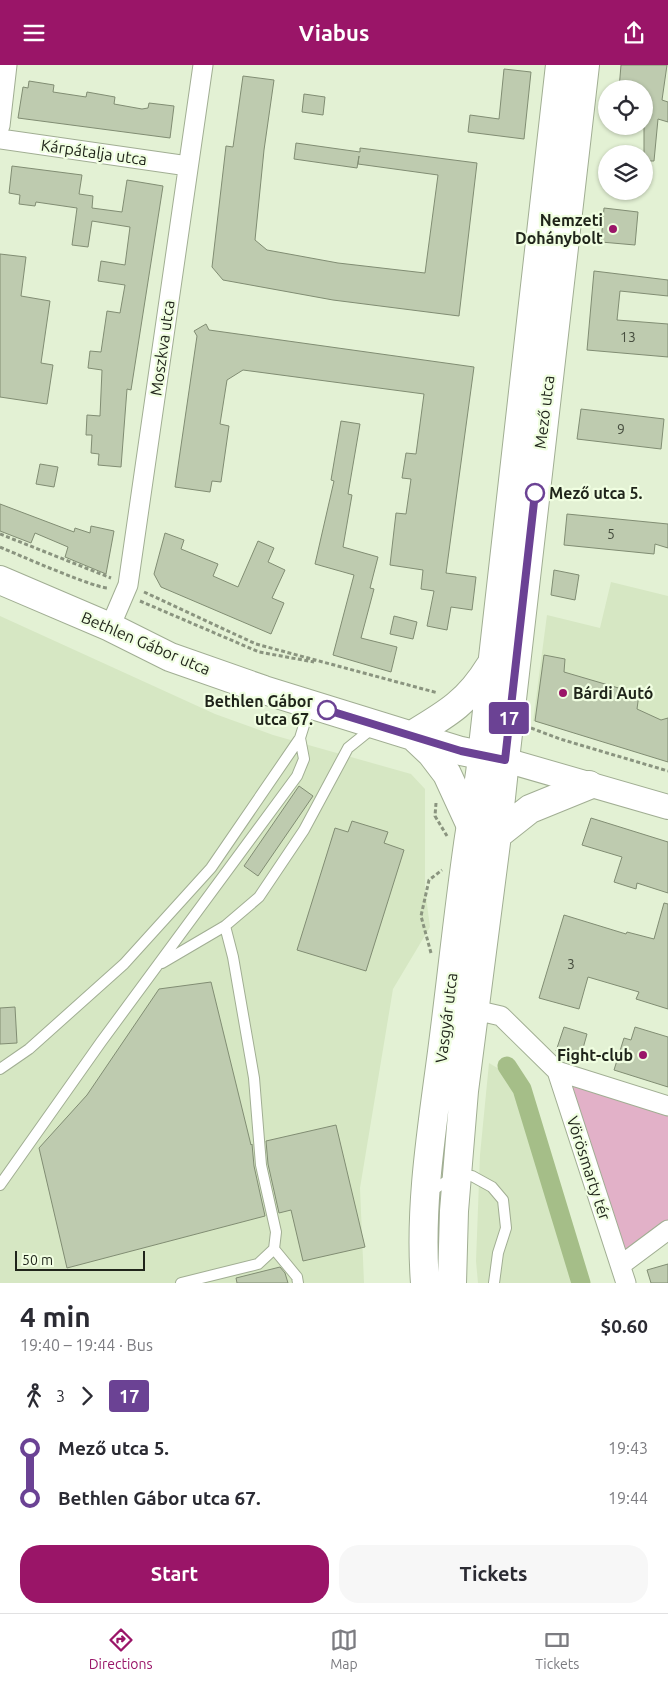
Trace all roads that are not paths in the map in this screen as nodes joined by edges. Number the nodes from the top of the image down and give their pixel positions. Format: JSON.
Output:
{"nodes":[{"id":1,"x":7,"y":65,"type":"edge"},
{"id":2,"x":203,"y":65,"type":"edge"},
{"id":3,"x":560,"y":65,"type":"edge"},
{"id":4,"x":584,"y":65,"type":"edge"},
{"id":5,"x":0,"y":126,"type":"edge"},
{"id":6,"x":0,"y":139,"type":"edge"},
{"id":7,"x":188,"y":166,"type":"junction"},
{"id":8,"x":0,"y":580,"type":"edge"},
{"id":9,"x":110,"y":627,"type":"junction"},
{"id":10,"x":491,"y":665,"type":"junction"},
{"id":11,"x":310,"y":705,"type":"junction"},
{"id":12,"x":377,"y":725,"type":"junction"},
{"id":13,"x":412,"y":735,"type":"junction"},
{"id":14,"x":300,"y":737,"type":"junction"},
{"id":15,"x":493,"y":757,"type":"junction"},
{"id":16,"x":588,"y":785,"type":"junction"},
{"id":17,"x":668,"y":807,"type":"edge"},
{"id":18,"x":470,"y":824,"type":"junction"},
{"id":19,"x":498,"y":835,"type":"junction"},
{"id":20,"x":225,"y":926,"type":"junction"},
{"id":21,"x":156,"y":967,"type":"junction"},
{"id":22,"x":475,"y":1010,"type":"junction"},
{"id":23,"x":0,"y":1069,"type":"edge"},
{"id":24,"x":557,"y":1071,"type":"junction"},
{"id":25,"x":668,"y":1106,"type":"edge"},
{"id":26,"x":456,"y":1175,"type":"junction"},
{"id":27,"x":0,"y":1185,"type":"edge"},
{"id":28,"x":425,"y":1195,"type":"junction"},
{"id":29,"x":668,"y":1230,"type":"edge"},
{"id":30,"x":274,"y":1249,"type":"junction"},
{"id":31,"x":621,"y":1265,"type":"junction"},
{"id":32,"x":181,"y":1283,"type":"edge"},
{"id":33,"x":298,"y":1283,"type":"edge"},
{"id":34,"x":425,"y":1283,"type":"edge"},
{"id":35,"x":452,"y":1283,"type":"edge"},
{"id":36,"x":494,"y":1283,"type":"edge"},
{"id":37,"x":626,"y":1283,"type":"edge"}],
"edges":[{"from":1,"to":5,"type":"street"},
{"from":2,"to":7,"type":"street","name":"Moszkva utca"},
{"from":3,"to":10,"type":"main road","name":"Mező utca"},
{"from":4,"to":15,"type":"main road","name":"Mező utca"},
{"from":6,"to":7,"type":"street","name":"Kárpátalja utca"},
{"from":7,"to":9,"type":"street","name":"Moszkva utca"},
{"from":8,"to":9,"type":"main road","name":"Bethlen Gábor utca"},
{"from":9,"to":11,"type":"main road","name":"Bethlen Gábor utca"},
{"from":10,"to":13,"type":"main road"},
{"from":10,"to":15,"type":"main road","name":"Mező utca"},
{"from":11,"to":12,"type":"main road","name":"Bethlen Gábor utca"},
{"from":11,"to":14,"type":"lane"},
{"from":12,"to":13,"type":"main road","name":"Bethlen Gábor utca"},
{"from":12,"to":20,"type":"lane"},
{"from":13,"to":15,"type":"main road","name":"Bethlen Gábor utca"},
{"from":13,"to":18,"type":"main road"},
{"from":14,"to":21,"type":"lane"},
{"from":14,"to":23,"type":"lane"},
{"from":15,"to":16,"type":"street","name":"Bethlen Gábor utca"},
{"from":15,"to":18,"type":"main road","name":"Vasgyár utca"},
{"from":15,"to":19,"type":"main road","name":"Vasgyár utca"},
{"from":16,"to":17,"type":"street","name":"Bethlen Gábor utca"},
{"from":16,"to":19,"type":"main road"},
{"from":18,"to":28,"type":"main road","name":"Vasgyár utca"},
{"from":19,"to":22,"type":"main road","name":"Vasgyár utca"},
{"from":20,"to":21,"type":"lane"},
{"from":20,"to":30,"type":"lane"},
{"from":21,"to":27,"type":"lane"},
{"from":22,"to":24,"type":"street","name":"Vörösmarty tér"},
{"from":22,"to":26,"type":"main road","name":"Vasgyár utca"},
{"from":24,"to":25,"type":"street","name":"Vörösmarty tér"},
{"from":24,"to":31,"type":"street","name":"Vörösmarty tér"},
{"from":26,"to":28,"type":"lane"},
{"from":26,"to":35,"type":"main road","name":"Vasgyár utca"},
{"from":26,"to":36,"type":"lane"},
{"from":28,"to":34,"type":"main road","name":"Vasgyár utca"},
{"from":29,"to":31,"type":"street"},
{"from":30,"to":32,"type":"lane"},
{"from":30,"to":33,"type":"lane"},
{"from":31,"to":37,"type":"street","name":"Vörösmarty tér"}]}
